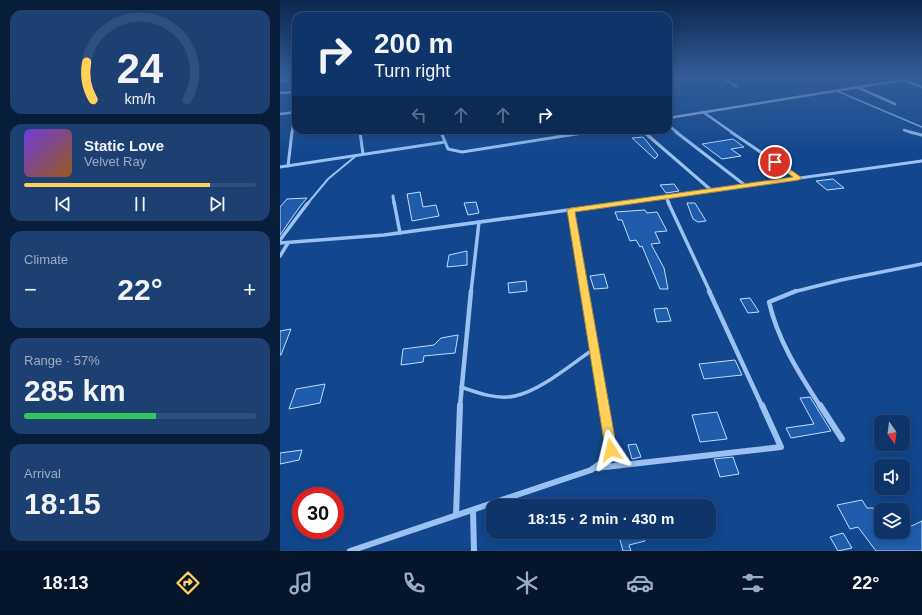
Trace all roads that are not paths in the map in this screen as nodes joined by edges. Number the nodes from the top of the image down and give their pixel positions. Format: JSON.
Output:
{"nodes":[{"id":1,"x":762,"y":103,"type":"edge"},
{"id":2,"x":865,"y":103,"type":"edge"},
{"id":3,"x":892,"y":103,"type":"edge"},
{"id":4,"x":895,"y":104,"type":"dead end"},
{"id":5,"x":292,"y":112,"type":"edge"},
{"id":6,"x":703,"y":112,"type":"junction"},
{"id":7,"x":280,"y":114,"type":"edge"},
{"id":8,"x":672,"y":117,"type":"edge"},
{"id":9,"x":922,"y":127,"type":"edge"},
{"id":10,"x":672,"y":128,"type":"edge"},
{"id":11,"x":904,"y":130,"type":"dead end"},
{"id":12,"x":292,"y":134,"type":"edge"},
{"id":13,"x":360,"y":134,"type":"edge"},
{"id":14,"x":442,"y":134,"type":"edge"},
{"id":15,"x":573,"y":134,"type":"edge"},
{"id":16,"x":647,"y":134,"type":"edge"},
{"id":17,"x":922,"y":135,"type":"edge"},
{"id":18,"x":445,"y":142,"type":"junction"},
{"id":19,"x":363,"y":154,"type":"junction"},
{"id":20,"x":356,"y":156,"type":"junction"},
{"id":21,"x":922,"y":161,"type":"edge"},
{"id":22,"x":288,"y":166,"type":"junction"},
{"id":23,"x":280,"y":167,"type":"edge"},
{"id":24,"x":799,"y":178,"type":"junction"},
{"id":25,"x":746,"y":186,"type":"junction"},
{"id":26,"x":711,"y":190,"type":"junction"},
{"id":27,"x":393,"y":196,"type":"dead end"},
{"id":28,"x":666,"y":197,"type":"junction"},
{"id":29,"x":308,"y":204,"type":"joint"},
{"id":30,"x":571,"y":210,"type":"junction"},
{"id":31,"x":479,"y":222,"type":"junction"},
{"id":32,"x":400,"y":233,"type":"junction"},
{"id":33,"x":280,"y":240,"type":"edge"},
{"id":34,"x":288,"y":243,"type":"junction"},
{"id":35,"x":280,"y":244,"type":"edge"},
{"id":36,"x":280,"y":256,"type":"edge"},
{"id":37,"x":922,"y":264,"type":"edge"},
{"id":38,"x":594,"y":349,"type":"junction"},
{"id":39,"x":461,"y":386,"type":"junction"},
{"id":40,"x":842,"y":439,"type":"dead end"},
{"id":41,"x":594,"y":468,"type":"junction"},
{"id":42,"x":473,"y":511,"type":"junction"},
{"id":43,"x":456,"y":515,"type":"junction"},
{"id":44,"x":350,"y":551,"type":"edge"},
{"id":45,"x":474,"y":551,"type":"edge"}],
"edges":[{"from":1,"to":6,"type":"street"},
{"from":2,"to":9,"type":"lane"},
{"from":3,"to":4,"type":"street"},
{"from":5,"to":7,"type":"street"},
{"from":6,"to":8,"type":"street"},
{"from":6,"to":24,"type":"street"},
{"from":10,"to":25,"type":"street"},
{"from":11,"to":17,"type":"street"},
{"from":12,"to":22,"type":"street"},
{"from":13,"to":19,"type":"street"},
{"from":14,"to":18,"type":"street"},
{"from":15,"to":18,"type":"street"},
{"from":16,"to":26,"type":"street"},
{"from":18,"to":19,"type":"street"},
{"from":19,"to":20,"type":"street"},
{"from":20,"to":22,"type":"street"},
{"from":20,"to":29,"type":"lane"},
{"from":21,"to":24,"type":"street"},
{"from":22,"to":23,"type":"street"},
{"from":24,"to":25,"type":"street"},
{"from":25,"to":26,"type":"street"},
{"from":26,"to":28,"type":"street"},
{"from":27,"to":32,"type":"street"},
{"from":28,"to":30,"type":"street"},
{"from":28,"to":41,"type":"street"},
{"from":29,"to":33,"type":"street"},
{"from":30,"to":31,"type":"street"},
{"from":30,"to":38,"type":"street"},
{"from":31,"to":32,"type":"street"},
{"from":31,"to":39,"type":"street"},
{"from":32,"to":34,"type":"street"},
{"from":34,"to":35,"type":"street"},
{"from":34,"to":36,"type":"street"},
{"from":37,"to":40,"type":"street"},
{"from":38,"to":39,"type":"lane"},
{"from":38,"to":41,"type":"street"},
{"from":39,"to":43,"type":"street"},
{"from":41,"to":42,"type":"street"},
{"from":42,"to":43,"type":"street"},
{"from":42,"to":45,"type":"street"},
{"from":43,"to":44,"type":"street"}]}
